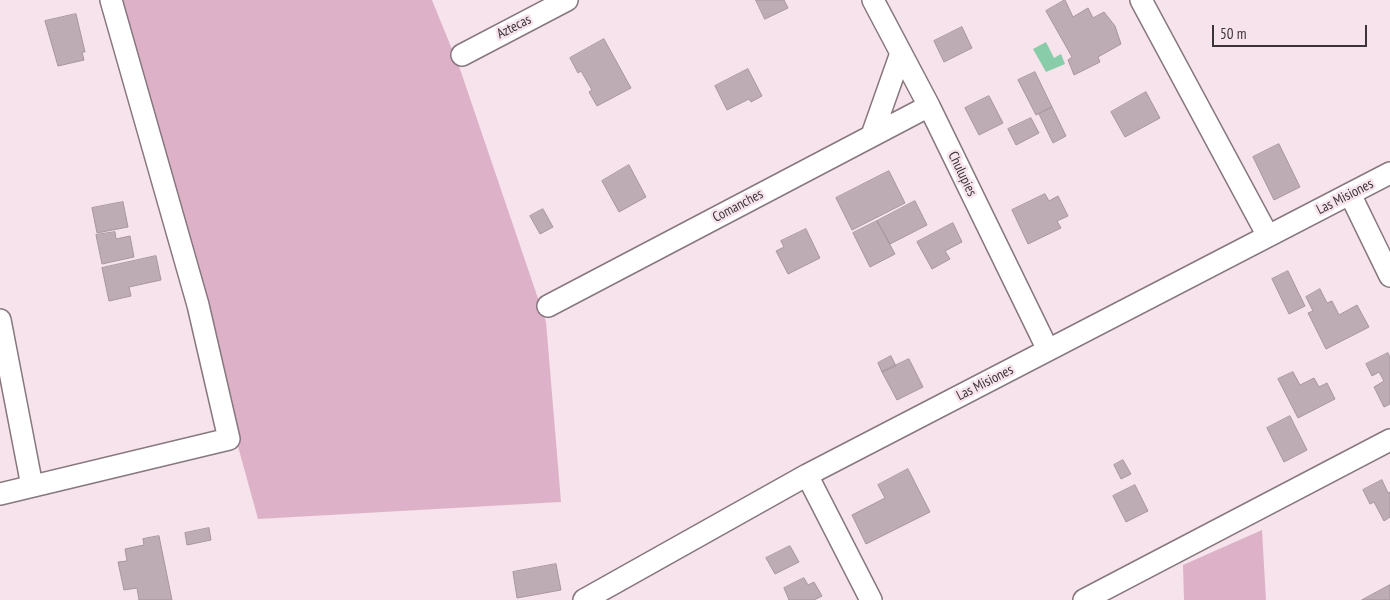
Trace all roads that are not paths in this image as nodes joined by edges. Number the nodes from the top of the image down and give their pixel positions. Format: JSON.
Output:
{"nodes":[{"id":1,"x":111,"y":0,"type":"edge"},
{"id":2,"x":567,"y":0,"type":"edge"},
{"id":3,"x":873,"y":0,"type":"edge"},
{"id":4,"x":1141,"y":0,"type":"edge"},
{"id":5,"x":901,"y":53,"type":"junction"},
{"id":6,"x":462,"y":55,"type":"dead end"},
{"id":7,"x":929,"y":106,"type":"junction"},
{"id":8,"x":872,"y":136,"type":"junction"},
{"id":9,"x":1390,"y":173,"type":"edge"},
{"id":10,"x":1350,"y":194,"type":"junction"},
{"id":11,"x":1268,"y":236,"type":"junction"},
{"id":12,"x":1390,"y":276,"type":"edge"},
{"id":13,"x":548,"y":306,"type":"dead end"},
{"id":14,"x":0,"y":320,"type":"edge"},
{"id":15,"x":1048,"y":350,"type":"junction"},
{"id":16,"x":1390,"y":440,"type":"edge"},
{"id":17,"x":807,"y":475,"type":"junction"},
{"id":18,"x":32,"y":486,"type":"junction"},
{"id":19,"x":0,"y":494,"type":"edge"},
{"id":20,"x":609,"y":594,"type":"edge"},
{"id":21,"x":584,"y":600,"type":"edge"},
{"id":22,"x":872,"y":600,"type":"edge"},
{"id":23,"x":1084,"y":600,"type":"edge"}],
"edges":[{"from":1,"to":18,"type":"street"},
{"from":2,"to":6,"type":"street","name":"Aztecas"},
{"from":3,"to":5,"type":"street","name":"Chulupies"},
{"from":4,"to":11,"type":"street"},
{"from":5,"to":7,"type":"street","name":"Chulupies"},
{"from":5,"to":8,"type":"street"},
{"from":7,"to":8,"type":"street","name":"Comanches"},
{"from":7,"to":15,"type":"street","name":"Chulupies"},
{"from":8,"to":13,"type":"street","name":"Comanches"},
{"from":9,"to":10,"type":"street","name":"Las Misiones"},
{"from":10,"to":11,"type":"street","name":"Las Misiones"},
{"from":10,"to":12,"type":"street"},
{"from":11,"to":15,"type":"street","name":"Las Misiones"},
{"from":14,"to":18,"type":"street"},
{"from":15,"to":17,"type":"street","name":"Las Misiones"},
{"from":16,"to":23,"type":"street"},
{"from":17,"to":20,"type":"street","name":"Las Misiones"},
{"from":17,"to":22,"type":"street"},
{"from":18,"to":19,"type":"street"},
{"from":20,"to":21,"type":"street","name":"Las Misiones"}]}
